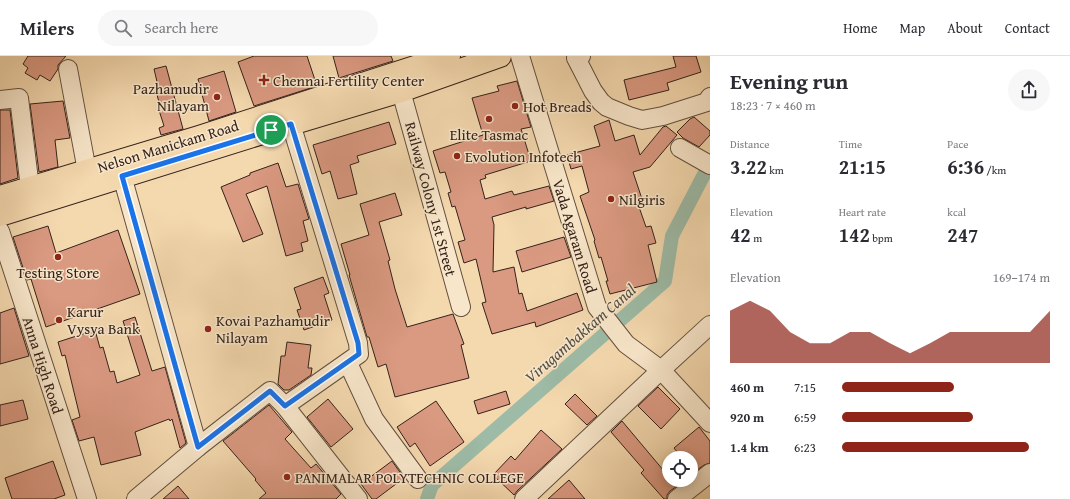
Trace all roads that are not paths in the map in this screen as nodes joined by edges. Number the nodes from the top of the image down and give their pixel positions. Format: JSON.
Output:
{"nodes":[{"id":1,"x":500,"y":56,"type":"edge"},
{"id":2,"x":520,"y":56,"type":"edge"},
{"id":3,"x":443,"y":57,"type":"edge"},
{"id":4,"x":577,"y":57,"type":"edge"},
{"id":5,"x":68,"y":69,"type":"dead end"},
{"id":6,"x":401,"y":91,"type":"junction"},
{"id":7,"x":710,"y":98,"type":"edge"},
{"id":8,"x":0,"y":100,"type":"edge"},
{"id":9,"x":277,"y":123,"type":"junction"},
{"id":10,"x":680,"y":148,"type":"dead end"},
{"id":11,"x":707,"y":164,"type":"edge"},
{"id":12,"x":87,"y":171,"type":"junction"},
{"id":13,"x":122,"y":176,"type":"junction"},
{"id":14,"x":30,"y":188,"type":"junction"},
{"id":15,"x":0,"y":197,"type":"edge"},
{"id":16,"x":0,"y":215,"type":"edge"},
{"id":17,"x":0,"y":231,"type":"edge"},
{"id":18,"x":461,"y":307,"type":"dead end"},
{"id":19,"x":710,"y":325,"type":"edge"},
{"id":20,"x":348,"y":362,"type":"junction"},
{"id":21,"x":660,"y":370,"type":"junction"},
{"id":22,"x":285,"y":406,"type":"junction"},
{"id":23,"x":710,"y":423,"type":"edge"},
{"id":24,"x":198,"y":447,"type":"junction"},
{"id":25,"x":710,"y":473,"type":"edge"},
{"id":26,"x":418,"y":479,"type":"dead end"},
{"id":27,"x":356,"y":498,"type":"edge"},
{"id":28,"x":87,"y":499,"type":"edge"},
{"id":29,"x":136,"y":499,"type":"edge"},
{"id":30,"x":524,"y":499,"type":"edge"},
{"id":31,"x":677,"y":499,"type":"edge"}],
"edges":[{"from":1,"to":6,"type":"main road","name":"Nelson Manickam Road"},
{"from":2,"to":21,"type":"street","name":"Vada Agaram Road"},
{"from":3,"to":9,"type":"main road","name":"Nelson Manickam Road"},
{"from":4,"to":7,"type":"street"},
{"from":5,"to":12,"type":"street"},
{"from":6,"to":9,"type":"main road","name":"Nelson Manickam Road"},
{"from":6,"to":18,"type":"street","name":"Railway Colony 1st Street"},
{"from":8,"to":14,"type":"street"},
{"from":9,"to":12,"type":"main road","name":"Nelson Manickam Road"},
{"from":9,"to":13,"type":"main road","name":"Nelson Manickam Road"},
{"from":9,"to":20,"type":"street"},
{"from":10,"to":11,"type":"street"},
{"from":12,"to":14,"type":"main road","name":"Nelson Manickam Road"},
{"from":13,"to":16,"type":"main road","name":"Nelson Manickam Road"},
{"from":13,"to":24,"type":"street"},
{"from":14,"to":15,"type":"main road","name":"Nelson Manickam Road"},
{"from":17,"to":28,"type":"street","name":"Anna High Road"},
{"from":19,"to":21,"type":"street"},
{"from":20,"to":22,"type":"street"},
{"from":20,"to":26,"type":"street"},
{"from":21,"to":23,"type":"street","name":"Vada Agaram Road"},
{"from":21,"to":30,"type":"street"},
{"from":22,"to":24,"type":"street"},
{"from":22,"to":27,"type":"street"},
{"from":24,"to":29,"type":"street"},
{"from":25,"to":31,"type":"street"}]}
